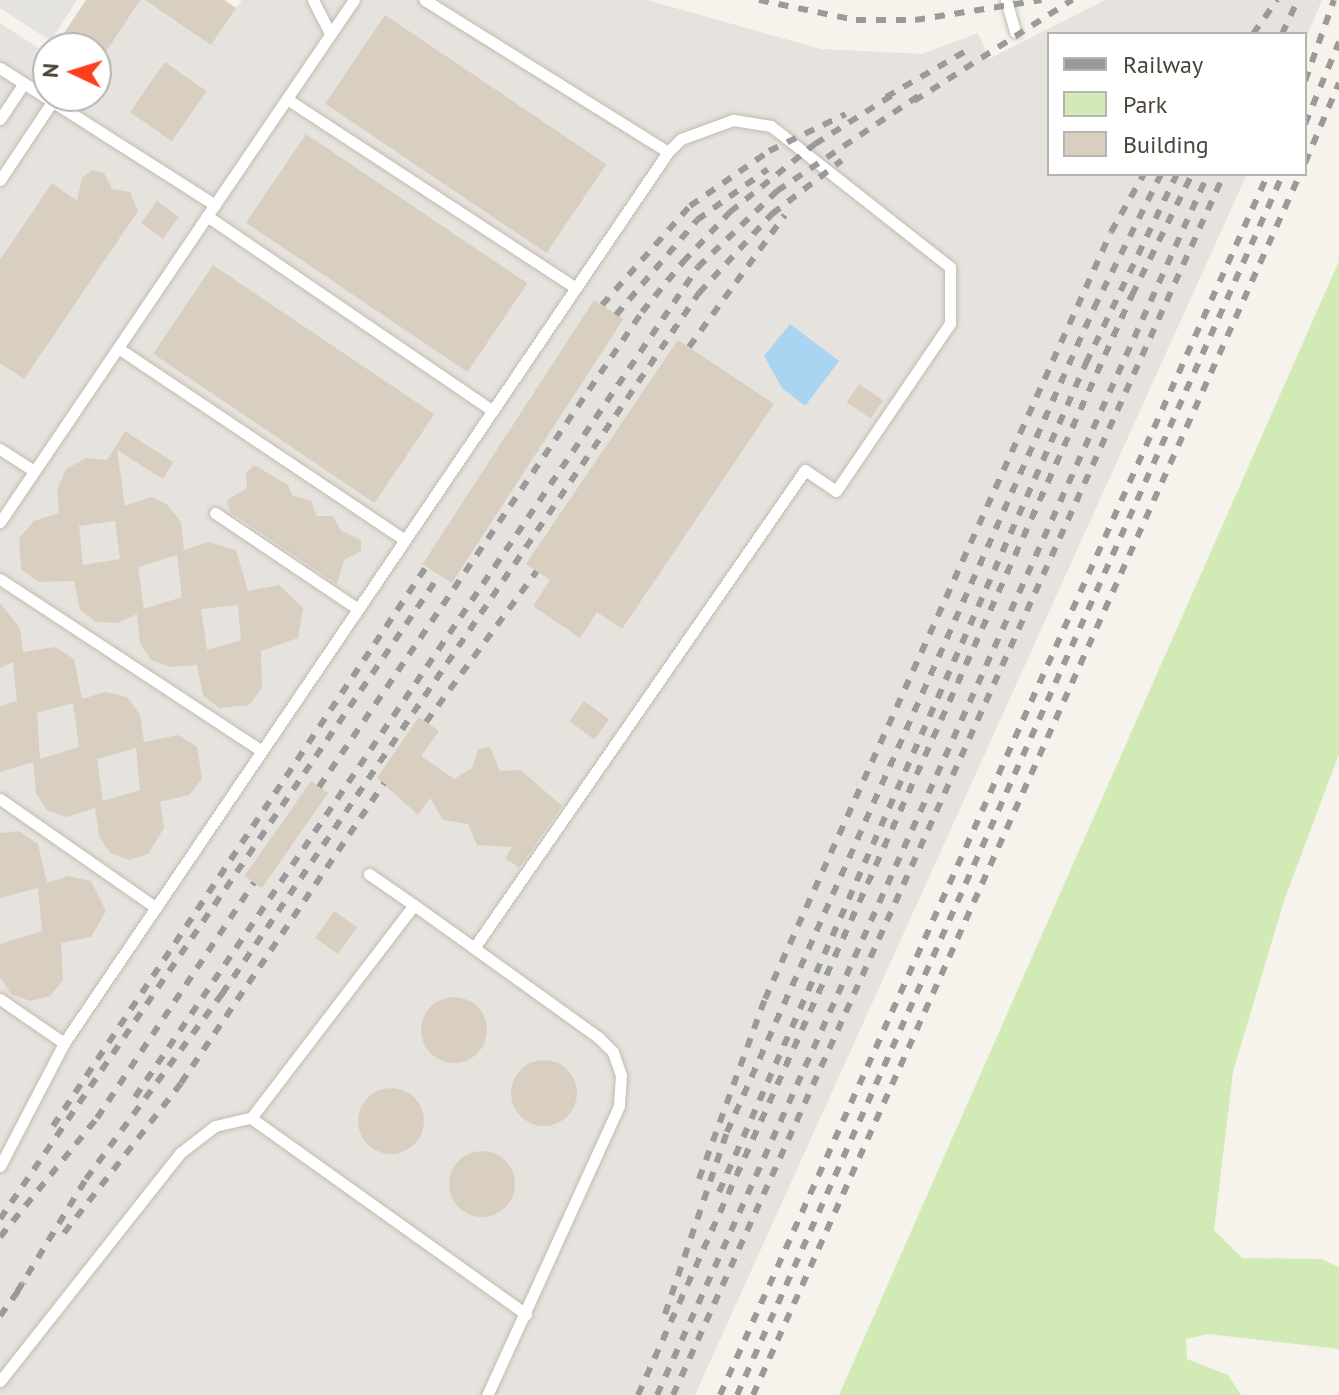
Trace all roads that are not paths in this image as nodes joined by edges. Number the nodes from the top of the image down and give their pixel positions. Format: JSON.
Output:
{"nodes":[{"id":1,"x":313,"y":0,"type":"edge"},
{"id":2,"x":354,"y":0,"type":"edge"},
{"id":3,"x":425,"y":0,"type":"edge"},
{"id":4,"x":1006,"y":0,"type":"edge"},
{"id":5,"x":1015,"y":32,"type":"dead end"},
{"id":6,"x":330,"y":34,"type":"junction"},
{"id":7,"x":0,"y":68,"type":"edge"},
{"id":8,"x":24,"y":83,"type":"junction"},
{"id":9,"x":32,"y":88,"type":"edge"},
{"id":10,"x":287,"y":99,"type":"junction"},
{"id":11,"x":45,"y":112,"type":"edge"},
{"id":12,"x":68,"y":112,"type":"edge"},
{"id":13,"x":0,"y":119,"type":"edge"},
{"id":14,"x":668,"y":152,"type":"junction"},
{"id":15,"x":0,"y":180,"type":"edge"},
{"id":16,"x":215,"y":205,"type":"junction"},
{"id":17,"x":207,"y":216,"type":"junction"},
{"id":18,"x":576,"y":288,"type":"junction"},
{"id":19,"x":118,"y":348,"type":"junction"},
{"id":20,"x":493,"y":411,"type":"junction"},
{"id":21,"x":0,"y":449,"type":"edge"},
{"id":22,"x":34,"y":471,"type":"junction"},
{"id":23,"x":215,"y":513,"type":"dead end"},
{"id":24,"x":0,"y":522,"type":"edge"},
{"id":25,"x":405,"y":540,"type":"junction"},
{"id":26,"x":0,"y":579,"type":"edge"},
{"id":27,"x":358,"y":609,"type":"junction"},
{"id":28,"x":262,"y":751,"type":"junction"},
{"id":29,"x":0,"y":799,"type":"edge"},
{"id":30,"x":369,"y":874,"type":"dead end"},
{"id":31,"x":414,"y":905,"type":"junction"},
{"id":32,"x":156,"y":908,"type":"junction"},
{"id":33,"x":474,"y":948,"type":"junction"},
{"id":34,"x":0,"y":999,"type":"edge"},
{"id":35,"x":64,"y":1043,"type":"junction"},
{"id":36,"x":251,"y":1118,"type":"junction"},
{"id":37,"x":0,"y":1166,"type":"edge"},
{"id":38,"x":526,"y":1314,"type":"junction"},
{"id":39,"x":0,"y":1381,"type":"edge"},
{"id":40,"x":487,"y":1395,"type":"edge"}],
"edges":[{"from":1,"to":6,"type":"lane"},
{"from":2,"to":6,"type":"lane"},
{"from":3,"to":14,"type":"lane"},
{"from":4,"to":5,"type":"lane"},
{"from":6,"to":10,"type":"lane"},
{"from":7,"to":8,"type":"lane"},
{"from":8,"to":9,"type":"lane"},
{"from":8,"to":13,"type":"lane"},
{"from":10,"to":16,"type":"lane"},
{"from":10,"to":18,"type":"lane"},
{"from":11,"to":15,"type":"lane"},
{"from":12,"to":16,"type":"lane"},
{"from":14,"to":18,"type":"lane"},
{"from":14,"to":33,"type":"lane"},
{"from":16,"to":17,"type":"lane"},
{"from":17,"to":19,"type":"lane"},
{"from":17,"to":20,"type":"lane"},
{"from":18,"to":20,"type":"lane"},
{"from":19,"to":22,"type":"lane"},
{"from":19,"to":25,"type":"lane"},
{"from":20,"to":25,"type":"lane"},
{"from":21,"to":22,"type":"lane"},
{"from":22,"to":24,"type":"lane"},
{"from":23,"to":27,"type":"lane"},
{"from":25,"to":27,"type":"lane"},
{"from":26,"to":28,"type":"lane"},
{"from":27,"to":28,"type":"lane"},
{"from":28,"to":32,"type":"lane"},
{"from":29,"to":32,"type":"lane"},
{"from":30,"to":31,"type":"lane"},
{"from":31,"to":33,"type":"lane"},
{"from":31,"to":36,"type":"lane"},
{"from":32,"to":35,"type":"lane"},
{"from":33,"to":38,"type":"lane"},
{"from":34,"to":35,"type":"lane"},
{"from":35,"to":37,"type":"lane"},
{"from":36,"to":38,"type":"lane"},
{"from":36,"to":39,"type":"lane"},
{"from":38,"to":40,"type":"lane"}]}
